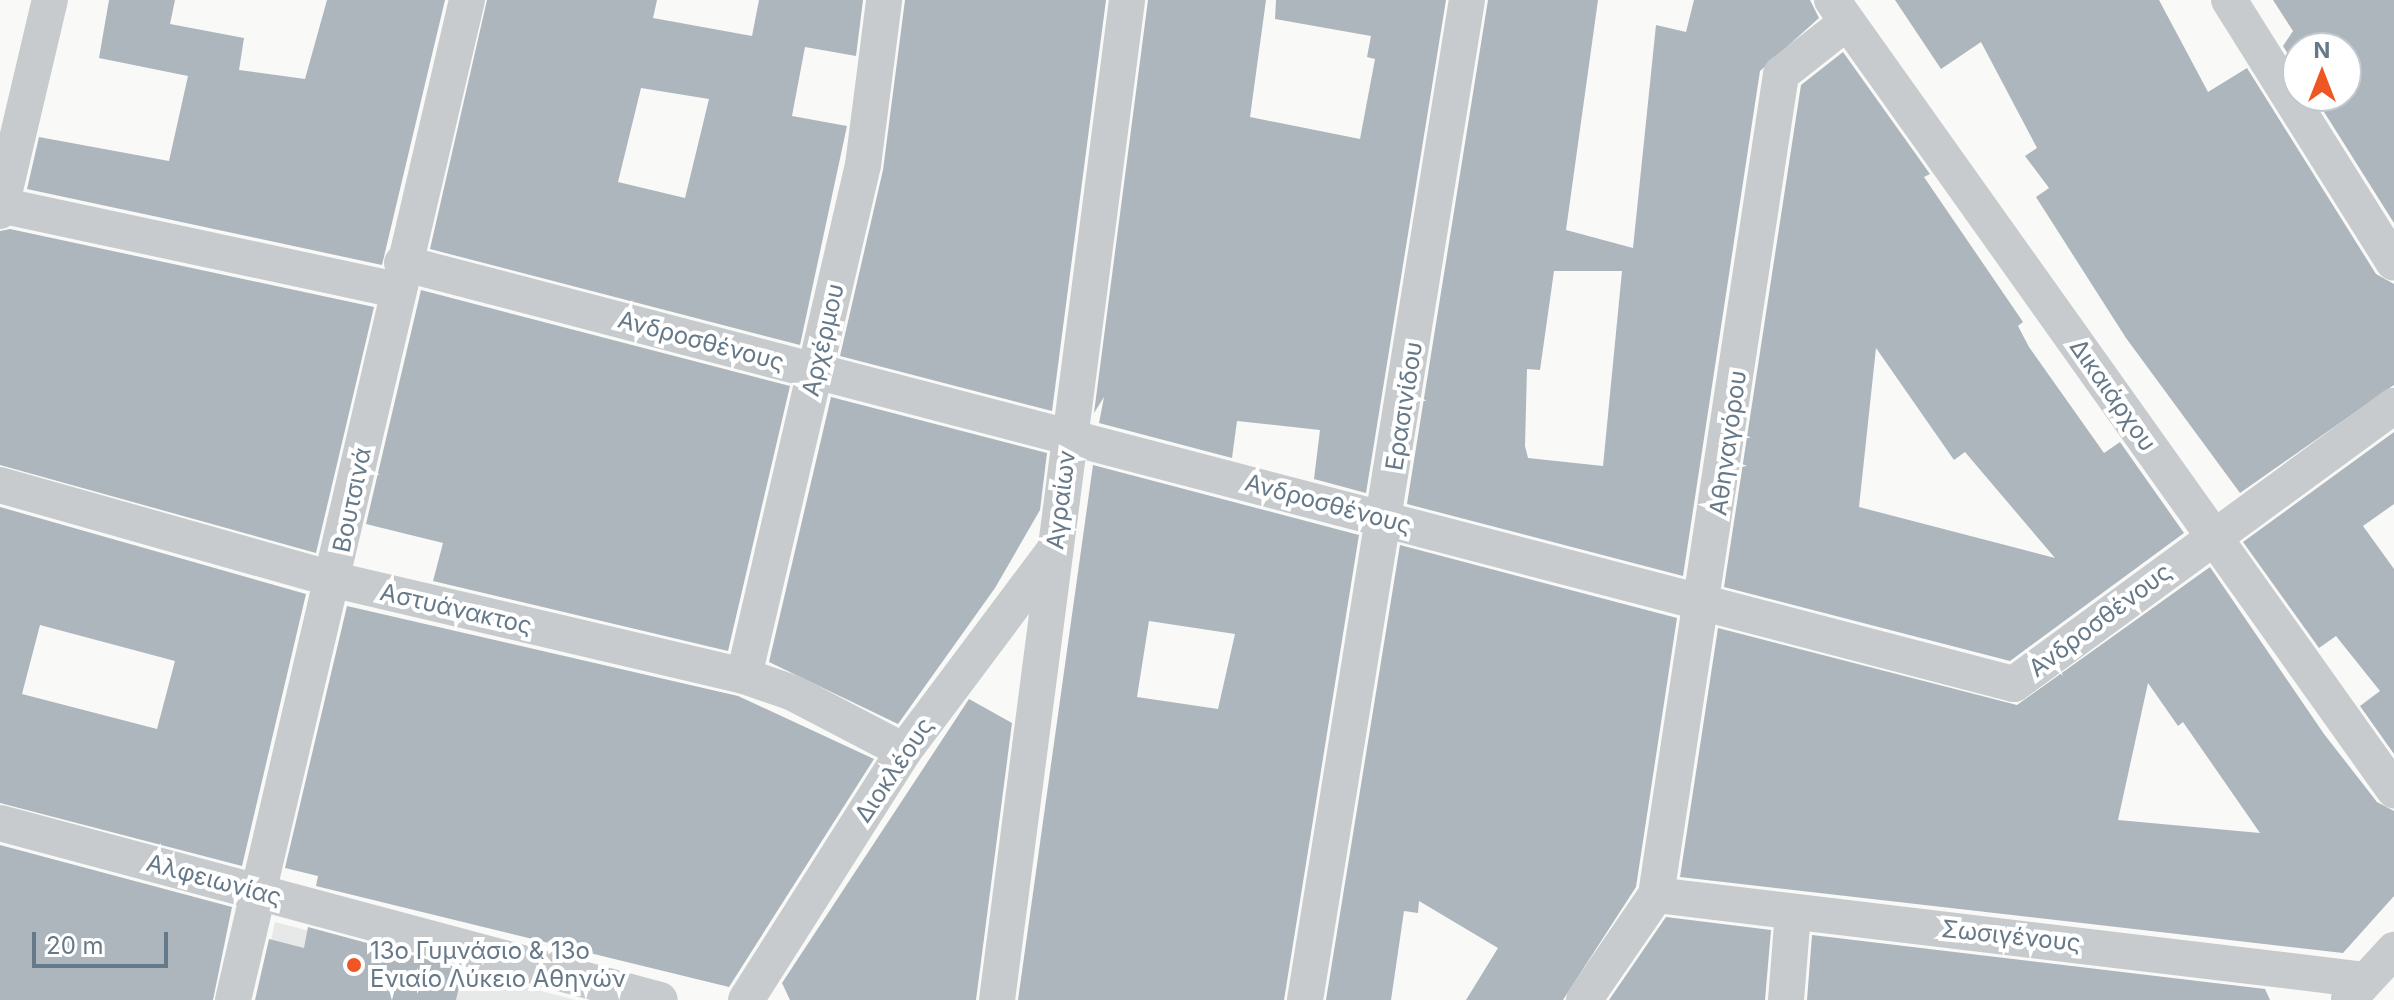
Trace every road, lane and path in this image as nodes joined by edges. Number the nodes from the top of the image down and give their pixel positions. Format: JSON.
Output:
{"nodes":[{"id":1,"x":50,"y":0,"type":"edge"},
{"id":2,"x":467,"y":0,"type":"edge"},
{"id":3,"x":884,"y":0,"type":"edge"},
{"id":4,"x":1127,"y":0,"type":"edge"},
{"id":5,"x":1467,"y":0,"type":"edge"},
{"id":6,"x":2229,"y":0,"type":"edge"},
{"id":7,"x":1840,"y":11,"type":"edge"},
{"id":8,"x":0,"y":207,"type":"edge"},
{"id":9,"x":2394,"y":263,"type":"edge"},
{"id":10,"x":399,"y":276,"type":"junction"},
{"id":11,"x":816,"y":370,"type":"junction"},
{"id":12,"x":2394,"y":406,"type":"edge"},
{"id":13,"x":1068,"y":434,"type":"junction"},
{"id":14,"x":0,"y":485,"type":"edge"},
{"id":15,"x":1387,"y":520,"type":"junction"},
{"id":16,"x":2213,"y":536,"type":"junction"},
{"id":17,"x":1055,"y":549,"type":"junction"},
{"id":18,"x":335,"y":580,"type":"junction"},
{"id":19,"x":1704,"y":607,"type":"junction"},
{"id":20,"x":744,"y":676,"type":"junction"},
{"id":21,"x":904,"y":751,"type":"junction"},
{"id":22,"x":2394,"y":790,"type":"edge"},
{"id":23,"x":0,"y":823,"type":"edge"},
{"id":24,"x":262,"y":892,"type":"junction"},
{"id":25,"x":1656,"y":895,"type":"junction"},
{"id":26,"x":1793,"y":913,"type":"junction"},
{"id":27,"x":2394,"y":950,"type":"edge"},
{"id":28,"x":2357,"y":990,"type":"edge"},
{"id":29,"x":233,"y":1000,"type":"edge"},
{"id":30,"x":660,"y":1000,"type":"edge"},
{"id":31,"x":746,"y":1000,"type":"edge"},
{"id":32,"x":997,"y":1000,"type":"edge"},
{"id":33,"x":1305,"y":1000,"type":"edge"},
{"id":34,"x":1584,"y":1000,"type":"edge"},
{"id":35,"x":1786,"y":1000,"type":"edge"}],
"edges":[{"from":1,"to":8,"type":"street"},
{"from":2,"to":10,"type":"street","name":"Βουτσινά"},
{"from":3,"to":11,"type":"street","name":"Αρχέρμου"},
{"from":4,"to":13,"type":"street","name":"Αγραίων"},
{"from":5,"to":15,"type":"street","name":"Ερασινίδου"},
{"from":6,"to":9,"type":"street"},
{"from":7,"to":16,"type":"street","name":"Δικαιάρχου"},
{"from":7,"to":19,"type":"street","name":"Αθηναγόρου"},
{"from":8,"to":10,"type":"street","name":"Ανδροσθένους"},
{"from":10,"to":11,"type":"street","name":"Ανδροσθένους"},
{"from":10,"to":18,"type":"street","name":"Βουτσινά"},
{"from":11,"to":13,"type":"street","name":"Ανδροσθένους"},
{"from":11,"to":20,"type":"street","name":"Αρχέρμου"},
{"from":12,"to":16,"type":"street"},
{"from":13,"to":15,"type":"street","name":"Ανδροσθένους"},
{"from":13,"to":17,"type":"street","name":"Αγραίων"},
{"from":14,"to":18,"type":"street","name":"Αστυάνακτος"},
{"from":15,"to":19,"type":"street","name":"Ανδροσθένους"},
{"from":15,"to":33,"type":"street","name":"Ερασινίδου"},
{"from":16,"to":19,"type":"street","name":"Ανδροσθένους"},
{"from":16,"to":22,"type":"street","name":"Δικαιάρχου"},
{"from":17,"to":21,"type":"street","name":"Διοκλέους"},
{"from":17,"to":32,"type":"street","name":"Αγραίων"},
{"from":18,"to":20,"type":"street","name":"Αστυάνακτος"},
{"from":18,"to":24,"type":"street","name":"Βουτσινά"},
{"from":19,"to":25,"type":"street","name":"Αθηναγόρου"},
{"from":20,"to":21,"type":"street","name":"Αστυάνακτος"},
{"from":21,"to":31,"type":"street","name":"Διοκλέους"},
{"from":23,"to":24,"type":"street","name":"Αλφειωνίας"},
{"from":24,"to":29,"type":"street","name":"Βουτσινά"},
{"from":24,"to":30,"type":"street","name":"Αλφειωνίας"},
{"from":25,"to":26,"type":"street","name":"Σωσιγένους"},
{"from":25,"to":34,"type":"street"},
{"from":26,"to":28,"type":"street","name":"Σωσιγένους"},
{"from":26,"to":35,"type":"street"},
{"from":27,"to":28,"type":"street"}]}
